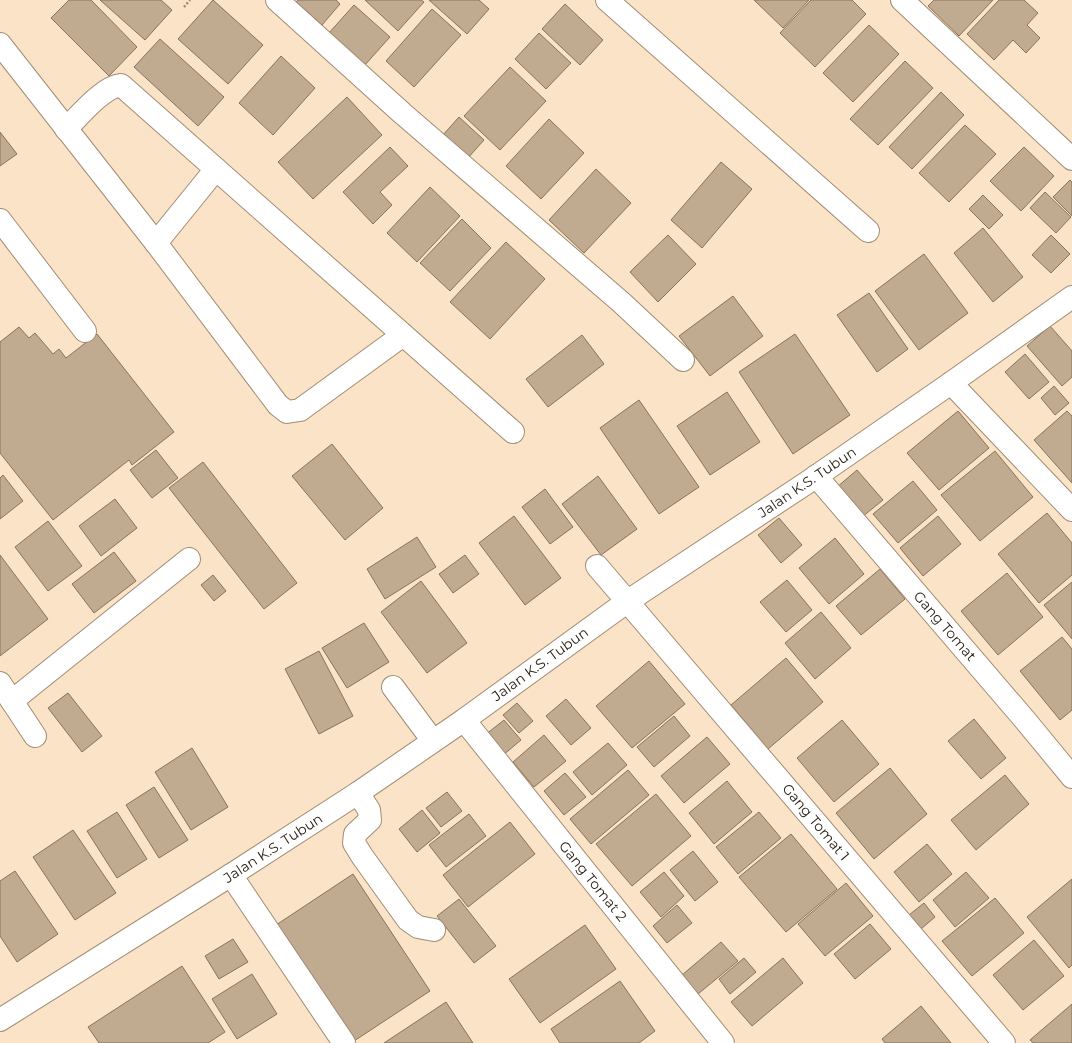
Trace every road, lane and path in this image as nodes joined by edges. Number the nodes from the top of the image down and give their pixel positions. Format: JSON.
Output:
{"nodes":[{"id":1,"x":190,"y":0,"type":"edge"},
{"id":2,"x":277,"y":0,"type":"edge"},
{"id":3,"x":607,"y":0,"type":"edge"},
{"id":4,"x":902,"y":0,"type":"edge"},
{"id":5,"x":184,"y":6,"type":"dead end"},
{"id":6,"x":0,"y":44,"type":"edge"},
{"id":7,"x":66,"y":129,"type":"junction"},
{"id":8,"x":1072,"y":159,"type":"edge"},
{"id":9,"x":216,"y":169,"type":"junction"},
{"id":10,"x":0,"y":220,"type":"edge"},
{"id":11,"x":868,"y":231,"type":"dead end"},
{"id":12,"x":156,"y":243,"type":"junction"},
{"id":13,"x":1072,"y":297,"type":"edge"},
{"id":14,"x":85,"y":331,"type":"dead end"},
{"id":15,"x":403,"y":335,"type":"junction"},
{"id":16,"x":683,"y":360,"type":"dead end"},
{"id":17,"x":951,"y":383,"type":"junction"},
{"id":18,"x":513,"y":432,"type":"dead end"},
{"id":19,"x":816,"y":476,"type":"junction"},
{"id":20,"x":1072,"y":510,"type":"edge"},
{"id":21,"x":189,"y":559,"type":"dead end"},
{"id":22,"x":597,"y":566,"type":"dead end"},
{"id":23,"x":628,"y":601,"type":"junction"},
{"id":24,"x":0,"y":683,"type":"edge"},
{"id":25,"x":393,"y":687,"type":"dead end"},
{"id":26,"x":12,"y":701,"type":"junction"},
{"id":27,"x":464,"y":720,"type":"junction"},
{"id":28,"x":35,"y":736,"type":"dead end"},
{"id":29,"x":433,"y":741,"type":"junction"},
{"id":30,"x":1072,"y":777,"type":"edge"},
{"id":31,"x":358,"y":793,"type":"junction"},
{"id":32,"x":231,"y":874,"type":"junction"},
{"id":33,"x":434,"y":930,"type":"dead end"},
{"id":34,"x":0,"y":1020,"type":"edge"},
{"id":35,"x":344,"y":1043,"type":"edge"},
{"id":36,"x":723,"y":1043,"type":"edge"},
{"id":37,"x":1004,"y":1043,"type":"edge"}],
"edges":[{"from":1,"to":5,"type":"path"},
{"from":2,"to":16,"type":"street"},
{"from":3,"to":11,"type":"street"},
{"from":4,"to":8,"type":"street"},
{"from":6,"to":7,"type":"street"},
{"from":7,"to":9,"type":"street"},
{"from":7,"to":12,"type":"street"},
{"from":9,"to":12,"type":"street"},
{"from":9,"to":15,"type":"street"},
{"from":10,"to":14,"type":"street"},
{"from":12,"to":15,"type":"street"},
{"from":13,"to":17,"type":"street","name":"Jalan K.S. Tubun"},
{"from":15,"to":18,"type":"street"},
{"from":17,"to":19,"type":"street","name":"Jalan K.S. Tubun"},
{"from":17,"to":20,"type":"street"},
{"from":19,"to":23,"type":"street","name":"Jalan K.S. Tubun"},
{"from":19,"to":30,"type":"street","name":"Gang Tomat"},
{"from":21,"to":26,"type":"street"},
{"from":22,"to":23,"type":"street","name":"Gang Tomat 1"},
{"from":23,"to":27,"type":"street","name":"Jalan K.S. Tubun"},
{"from":23,"to":37,"type":"street","name":"Gang Tomat 1"},
{"from":24,"to":26,"type":"street"},
{"from":25,"to":29,"type":"street"},
{"from":26,"to":28,"type":"street"},
{"from":27,"to":29,"type":"street","name":"Jalan K.S. Tubun"},
{"from":27,"to":36,"type":"street","name":"Gang Tomat 2"},
{"from":29,"to":31,"type":"street","name":"Jalan K.S. Tubun"},
{"from":31,"to":32,"type":"street","name":"Jalan K.S. Tubun"},
{"from":31,"to":33,"type":"street"},
{"from":32,"to":34,"type":"street","name":"Jalan K.S. Tubun"},
{"from":32,"to":35,"type":"street"}]}
